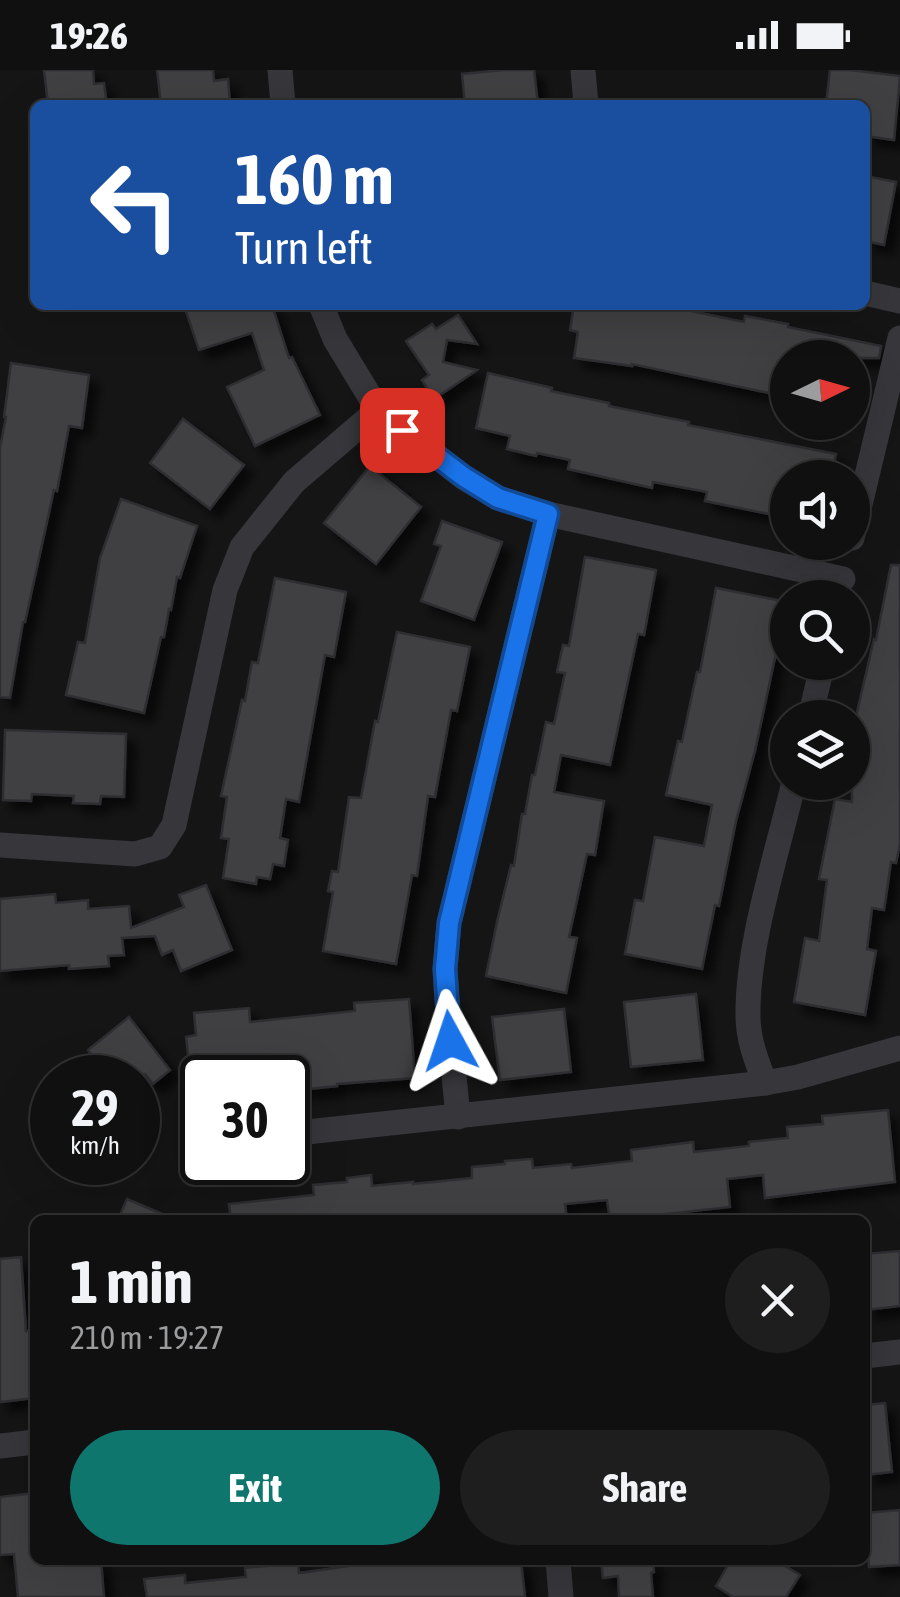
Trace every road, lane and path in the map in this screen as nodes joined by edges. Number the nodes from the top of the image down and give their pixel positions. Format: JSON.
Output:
{"nodes":[{"id":1,"x":280,"y":70,"type":"edge"},
{"id":2,"x":583,"y":70,"type":"edge"},
{"id":3,"x":283,"y":100,"type":"edge"},
{"id":4,"x":586,"y":100,"type":"edge"},
{"id":5,"x":870,"y":294,"type":"edge"},
{"id":6,"x":900,"y":301,"type":"edge"},
{"id":7,"x":323,"y":310,"type":"edge"},
{"id":8,"x":900,"y":338,"type":"edge"},
{"id":9,"x":378,"y":410,"type":"junction"},
{"id":10,"x":870,"y":464,"type":"edge"},
{"id":11,"x":548,"y":514,"type":"junction"},
{"id":12,"x":809,"y":580,"type":"edge"},
{"id":13,"x":790,"y":800,"type":"edge"},
{"id":14,"x":0,"y":845,"type":"edge"},
{"id":15,"x":900,"y":1048,"type":"edge"},
{"id":16,"x":765,"y":1084,"type":"junction"},
{"id":17,"x":458,"y":1116,"type":"junction"},
{"id":18,"x":310,"y":1132,"type":"edge"},
{"id":19,"x":900,"y":1352,"type":"edge"},
{"id":20,"x":870,"y":1355,"type":"edge"},
{"id":21,"x":30,"y":1443,"type":"edge"},
{"id":22,"x":0,"y":1446,"type":"edge"},
{"id":23,"x":558,"y":1565,"type":"edge"},
{"id":24,"x":561,"y":1597,"type":"edge"}],
"edges":[{"from":1,"to":3,"type":"street"},
{"from":2,"to":4,"type":"street"},
{"from":5,"to":6,"type":"street"},
{"from":7,"to":9,"type":"street"},
{"from":8,"to":10,"type":"street"},
{"from":9,"to":11,"type":"street"},
{"from":9,"to":14,"type":"street"},
{"from":11,"to":12,"type":"street"},
{"from":11,"to":17,"type":"street"},
{"from":13,"to":16,"type":"street"},
{"from":15,"to":16,"type":"street"},
{"from":16,"to":17,"type":"street"},
{"from":17,"to":18,"type":"street"},
{"from":19,"to":20,"type":"street"},
{"from":21,"to":22,"type":"street"},
{"from":23,"to":24,"type":"street"}]}
